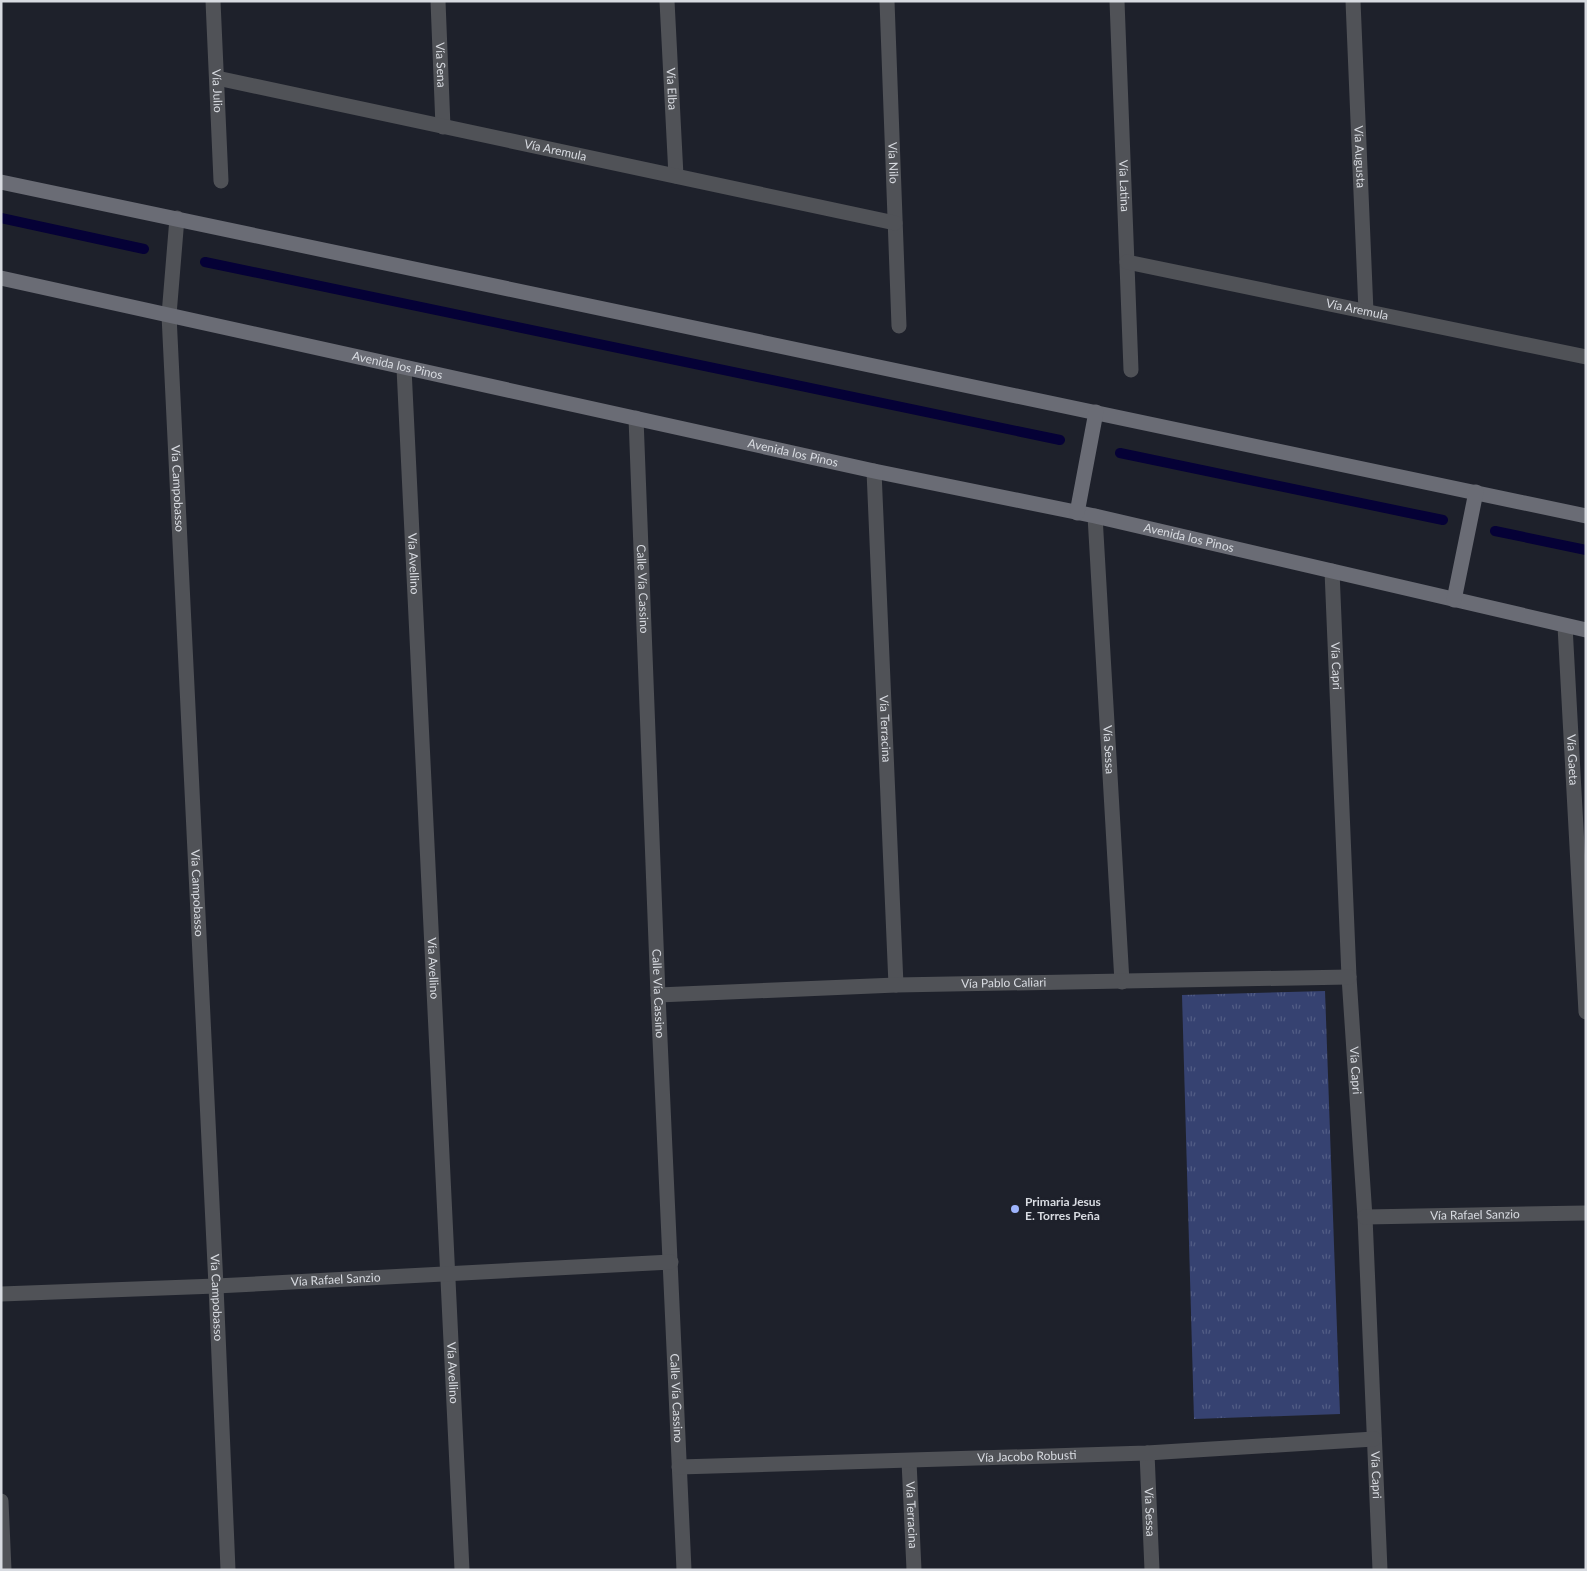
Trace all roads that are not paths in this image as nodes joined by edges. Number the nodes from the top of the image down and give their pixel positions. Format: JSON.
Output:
{"nodes":[{"id":1,"x":213,"y":1,"type":"edge"},
{"id":2,"x":438,"y":1,"type":"edge"},
{"id":3,"x":667,"y":1,"type":"edge"},
{"id":4,"x":887,"y":1,"type":"edge"},
{"id":5,"x":1117,"y":1,"type":"edge"},
{"id":6,"x":1353,"y":1,"type":"edge"},
{"id":7,"x":217,"y":78,"type":"junction"},
{"id":8,"x":443,"y":127,"type":"junction"},
{"id":9,"x":676,"y":176,"type":"junction"},
{"id":10,"x":221,"y":181,"type":"dead end"},
{"id":11,"x":1,"y":182,"type":"edge"},
{"id":12,"x":177,"y":218,"type":"junction"},
{"id":13,"x":895,"y":223,"type":"junction"},
{"id":14,"x":1127,"y":262,"type":"junction"},
{"id":15,"x":1,"y":278,"type":"edge"},
{"id":16,"x":1366,"y":312,"type":"junction"},
{"id":17,"x":169,"y":314,"type":"junction"},
{"id":18,"x":898,"y":326,"type":"dead end"},
{"id":19,"x":1586,"y":358,"type":"edge"},
{"id":20,"x":404,"y":368,"type":"junction"},
{"id":21,"x":1131,"y":370,"type":"dead end"},
{"id":22,"x":1096,"y":412,"type":"junction"},
{"id":23,"x":636,"y":418,"type":"junction"},
{"id":24,"x":874,"y":471,"type":"junction"},
{"id":25,"x":1476,"y":492,"type":"junction"},
{"id":26,"x":1078,"y":513,"type":"junction"},
{"id":27,"x":1095,"y":516,"type":"junction"},
{"id":28,"x":1586,"y":516,"type":"edge"},
{"id":29,"x":1332,"y":571,"type":"junction"},
{"id":30,"x":1454,"y":600,"type":"junction"},
{"id":31,"x":1565,"y":626,"type":"junction"},
{"id":32,"x":1586,"y":630,"type":"edge"},
{"id":33,"x":1350,"y":977,"type":"junction"},
{"id":34,"x":1122,"y":982,"type":"junction"},
{"id":35,"x":896,"y":985,"type":"junction"},
{"id":36,"x":658,"y":995,"type":"junction"},
{"id":37,"x":1586,"y":1012,"type":"edge"},
{"id":38,"x":1586,"y":1213,"type":"edge"},
{"id":39,"x":1365,"y":1217,"type":"junction"},
{"id":40,"x":671,"y":1262,"type":"junction"},
{"id":41,"x":447,"y":1273,"type":"junction"},
{"id":42,"x":216,"y":1286,"type":"junction"},
{"id":43,"x":1,"y":1294,"type":"edge"},
{"id":44,"x":1374,"y":1439,"type":"junction"},
{"id":45,"x":1147,"y":1453,"type":"junction"},
{"id":46,"x":909,"y":1461,"type":"junction"},
{"id":47,"x":679,"y":1467,"type":"junction"},
{"id":48,"x":1,"y":1501,"type":"edge"},
{"id":49,"x":4,"y":1570,"type":"edge"},
{"id":50,"x":228,"y":1570,"type":"edge"},
{"id":51,"x":462,"y":1570,"type":"edge"},
{"id":52,"x":684,"y":1570,"type":"edge"},
{"id":53,"x":914,"y":1570,"type":"edge"},
{"id":54,"x":1152,"y":1570,"type":"edge"},
{"id":55,"x":1380,"y":1570,"type":"edge"}],
"edges":[{"from":1,"to":7,"type":"street","name":"Vía Julio"},
{"from":2,"to":8,"type":"street","name":"Vía Sena"},
{"from":3,"to":9,"type":"street","name":"Vía Elba"},
{"from":4,"to":13,"type":"street","name":"Vía Nilo"},
{"from":5,"to":14,"type":"street","name":"Vía Latina"},
{"from":6,"to":16,"type":"street","name":"Vía Augusta"},
{"from":7,"to":8,"type":"street","name":"Vía Aremula"},
{"from":7,"to":10,"type":"street","name":"Vía Julio"},
{"from":8,"to":9,"type":"street","name":"Vía Aremula"},
{"from":9,"to":13,"type":"street","name":"Vía Aremula"},
{"from":11,"to":12,"type":"street"},
{"from":12,"to":17,"type":"street","name":"Vía Campobasso"},
{"from":12,"to":22,"type":"street"},
{"from":13,"to":18,"type":"street","name":"Vía Nilo"},
{"from":14,"to":16,"type":"street","name":"Vía Aremula"},
{"from":14,"to":21,"type":"street","name":"Vía Latina"},
{"from":15,"to":17,"type":"street","name":"Avenida los Pinos"},
{"from":16,"to":19,"type":"street","name":"Vía Aremula"},
{"from":17,"to":20,"type":"street","name":"Avenida los Pinos"},
{"from":17,"to":42,"type":"street","name":"Vía Campobasso"},
{"from":20,"to":23,"type":"street","name":"Avenida los Pinos"},
{"from":20,"to":41,"type":"street","name":"Vía Avellino"},
{"from":22,"to":25,"type":"street"},
{"from":22,"to":26,"type":"street"},
{"from":23,"to":24,"type":"street","name":"Avenida los Pinos"},
{"from":23,"to":36,"type":"street","name":"Calle Vía Cassino"},
{"from":24,"to":26,"type":"street","name":"Avenida los Pinos"},
{"from":24,"to":35,"type":"street","name":"Vía Terracina"},
{"from":25,"to":28,"type":"street"},
{"from":25,"to":30,"type":"street"},
{"from":26,"to":27,"type":"street","name":"Avenida los Pinos"},
{"from":27,"to":29,"type":"street","name":"Avenida los Pinos"},
{"from":27,"to":34,"type":"street","name":"Vía Sessa"},
{"from":29,"to":30,"type":"street","name":"Avenida los Pinos"},
{"from":29,"to":33,"type":"street","name":"Vía Capri"},
{"from":30,"to":31,"type":"street","name":"Avenida los Pinos"},
{"from":31,"to":32,"type":"street","name":"Avenida los Pinos"},
{"from":31,"to":37,"type":"street","name":"Vía Gaeta"},
{"from":33,"to":34,"type":"street","name":"Vía Pablo Caliari"},
{"from":33,"to":39,"type":"street","name":"Vía Capri"},
{"from":34,"to":35,"type":"street","name":"Vía Pablo Caliari"},
{"from":35,"to":36,"type":"street","name":"Vía Pablo Caliari"},
{"from":36,"to":40,"type":"street","name":"Calle Vía Cassino"},
{"from":38,"to":39,"type":"street","name":"Vía Rafael Sanzio"},
{"from":39,"to":44,"type":"street","name":"Vía Capri"},
{"from":40,"to":41,"type":"street","name":"Vía Rafael Sanzio"},
{"from":40,"to":47,"type":"street","name":"Calle Vía Cassino"},
{"from":41,"to":42,"type":"street","name":"Vía Rafael Sanzio"},
{"from":41,"to":51,"type":"street","name":"Vía Avellino"},
{"from":42,"to":43,"type":"street","name":"Vía Rafael Sanzio"},
{"from":42,"to":50,"type":"street","name":"Vía Campobasso"},
{"from":44,"to":45,"type":"street","name":"Vía Jacobo Robusti"},
{"from":44,"to":55,"type":"street","name":"Vía Capri"},
{"from":45,"to":46,"type":"street","name":"Vía Jacobo Robusti"},
{"from":45,"to":54,"type":"street","name":"Vía Sessa"},
{"from":46,"to":47,"type":"street","name":"Vía Jacobo Robusti"},
{"from":46,"to":53,"type":"street","name":"Vía Terracina"},
{"from":47,"to":52,"type":"street","name":"Calle Vía Cassino"},
{"from":48,"to":49,"type":"street"}]}
